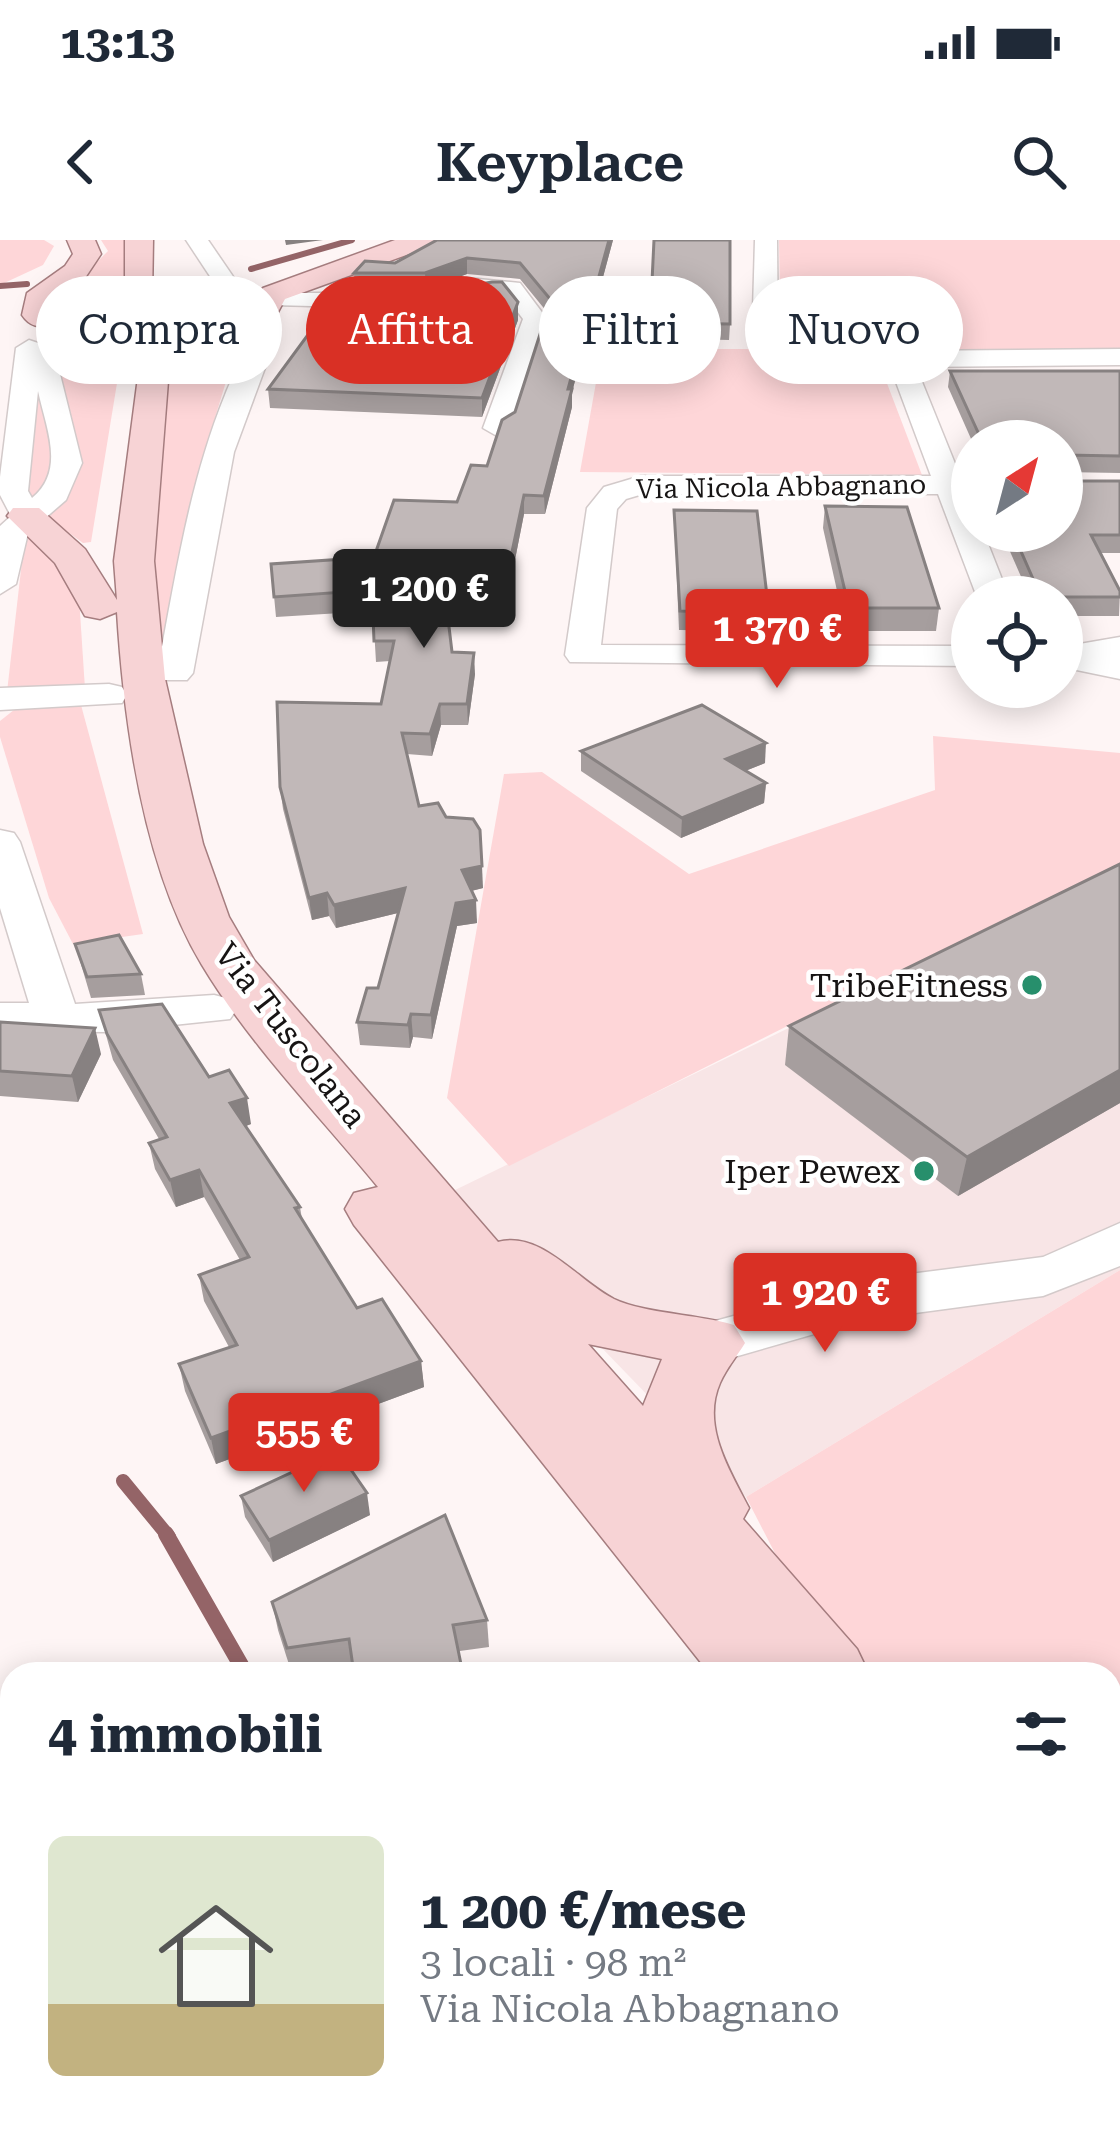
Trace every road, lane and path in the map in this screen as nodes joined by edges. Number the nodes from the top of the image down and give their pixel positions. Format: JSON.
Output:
{"nodes":[{"id":1,"x":81,"y":240,"type":"edge"},
{"id":2,"x":140,"y":240,"type":"edge"},
{"id":3,"x":160,"y":240,"type":"edge"},
{"id":4,"x":197,"y":240,"type":"edge"},
{"id":5,"x":421,"y":240,"type":"edge"},
{"id":6,"x":766,"y":240,"type":"edge"},
{"id":7,"x":84,"y":276,"type":"edge"},
{"id":8,"x":145,"y":276,"type":"edge"},
{"id":9,"x":154,"y":276,"type":"edge"},
{"id":10,"x":232,"y":276,"type":"edge"},
{"id":11,"x":766,"y":276,"type":"edge"},
{"id":12,"x":282,"y":283,"type":"edge"},
{"id":13,"x":282,"y":294,"type":"edge"},
{"id":14,"x":36,"y":324,"type":"edge"},
{"id":15,"x":1120,"y":357,"type":"edge"},
{"id":16,"x":963,"y":358,"type":"edge"},
{"id":17,"x":49,"y":384,"type":"edge"},
{"id":18,"x":137,"y":384,"type":"edge"},
{"id":19,"x":145,"y":384,"type":"edge"},
{"id":20,"x":242,"y":384,"type":"edge"},
{"id":21,"x":912,"y":384,"type":"edge"},
{"id":22,"x":497,"y":428,"type":"edge"},
{"id":23,"x":951,"y":464,"type":"edge"},
{"id":24,"x":951,"y":485,"type":"edge"},
{"id":25,"x":15,"y":512,"type":"edge"},
{"id":26,"x":0,"y":584,"type":"edge"},
{"id":27,"x":100,"y":607,"type":"junction"},
{"id":28,"x":1120,"y":647,"type":"edge"},
{"id":29,"x":1083,"y":653,"type":"edge"},
{"id":30,"x":951,"y":656,"type":"edge"},
{"id":31,"x":1083,"y":661,"type":"edge"},
{"id":32,"x":1120,"y":668,"type":"edge"},
{"id":33,"x":176,"y":673,"type":"joint"},
{"id":34,"x":109,"y":695,"type":"junction"},
{"id":35,"x":0,"y":699,"type":"edge"},
{"id":36,"x":166,"y":778,"type":"junction"},
{"id":37,"x":0,"y":842,"type":"edge"},
{"id":38,"x":214,"y":1009,"type":"junction"},
{"id":39,"x":56,"y":1015,"type":"junction"},
{"id":40,"x":0,"y":1017,"type":"edge"},
{"id":41,"x":454,"y":1234,"type":"junction"},
{"id":42,"x":1120,"y":1242,"type":"edge"},
{"id":43,"x":710,"y":1343,"type":"junction"},
{"id":44,"x":543,"y":1373,"type":"junction"},
{"id":45,"x":747,"y":1579,"type":"junction"},
{"id":46,"x":749,"y":1662,"type":"edge"},
{"id":47,"x":818,"y":1662,"type":"edge"}],
"edges":[{"from":1,"to":7,"type":"main road"},
{"from":2,"to":8,"type":"main road","name":"Via Tuscolana"},
{"from":3,"to":9,"type":"main road","name":"Via Tuscolana"},
{"from":4,"to":10,"type":"street"},
{"from":5,"to":12,"type":"main road"},
{"from":6,"to":11,"type":"street"},
{"from":13,"to":22,"type":"street"},
{"from":14,"to":25,"type":"street"},
{"from":15,"to":16,"type":"street"},
{"from":17,"to":25,"type":"street"},
{"from":18,"to":27,"type":"main road","name":"Via Tuscolana"},
{"from":19,"to":36,"type":"main road","name":"Via Tuscolana"},
{"from":20,"to":33,"type":"street"},
{"from":21,"to":23,"type":"street"},
{"from":24,"to":30,"type":"street","name":"Via Nicola Abbagnano"},
{"from":25,"to":26,"type":"street"},
{"from":25,"to":27,"type":"main road"},
{"from":27,"to":34,"type":"main road","name":"Via Tuscolana"},
{"from":28,"to":29,"type":"street"},
{"from":31,"to":32,"type":"street"},
{"from":33,"to":36,"type":"main road"},
{"from":34,"to":35,"type":"street"},
{"from":34,"to":38,"type":"main road","name":"Via Tuscolana"},
{"from":36,"to":41,"type":"main road","name":"Via Tuscolana"},
{"from":37,"to":39,"type":"street"},
{"from":38,"to":39,"type":"street"},
{"from":38,"to":44,"type":"main road","name":"Via Tuscolana"},
{"from":39,"to":40,"type":"street"},
{"from":41,"to":43,"type":"main road"},
{"from":41,"to":44,"type":"main road","name":"Via Tuscolana"},
{"from":42,"to":43,"type":"street"},
{"from":43,"to":44,"type":"main road"},
{"from":43,"to":45,"type":"main road"},
{"from":44,"to":45,"type":"main road","name":"Via Tuscolana"},
{"from":44,"to":46,"type":"main road","name":"Via Tuscolana"},
{"from":45,"to":47,"type":"main road","name":"Via Tuscolana"}]}
